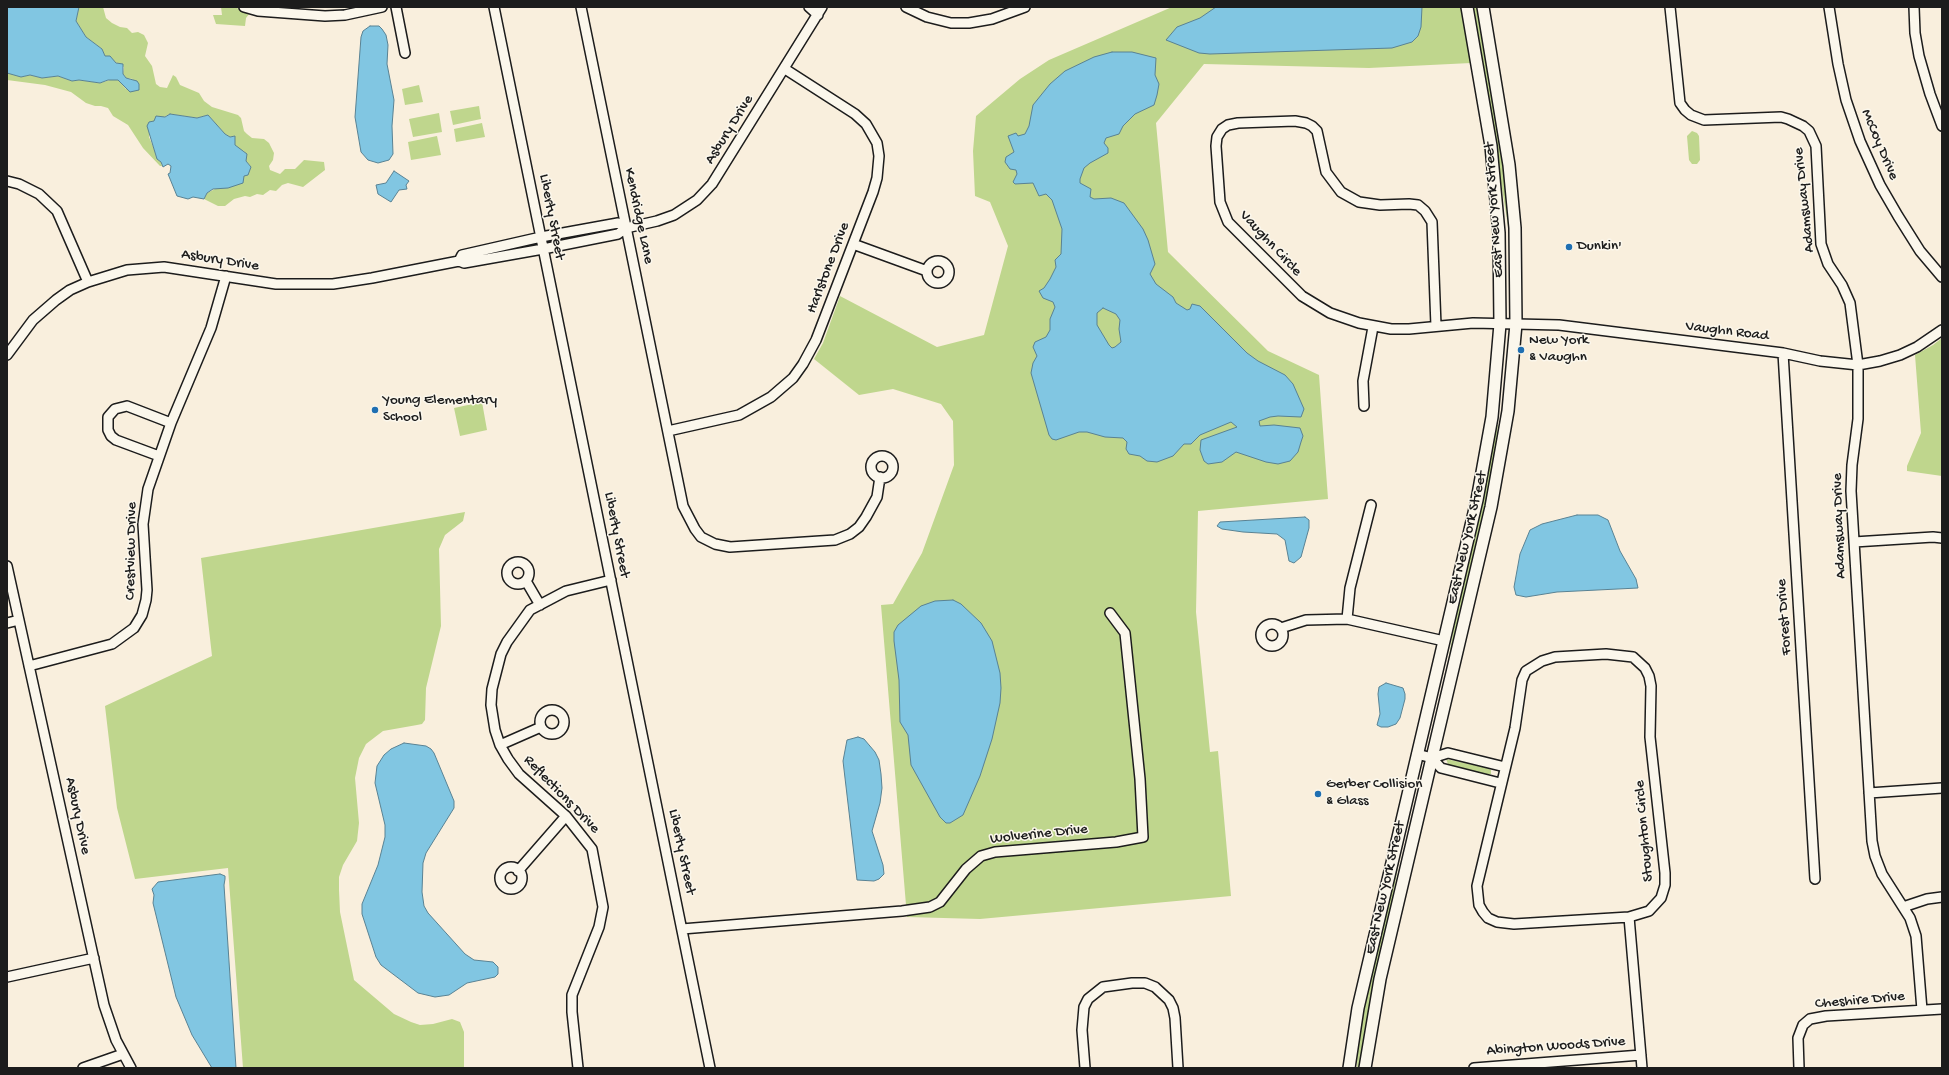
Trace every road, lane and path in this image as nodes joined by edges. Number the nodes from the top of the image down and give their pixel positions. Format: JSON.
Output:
{"nodes":[{"id":1,"x":244,"y":7,"type":"edge"},
{"id":2,"x":382,"y":7,"type":"edge"},
{"id":3,"x":396,"y":7,"type":"edge"},
{"id":4,"x":494,"y":7,"type":"edge"},
{"id":5,"x":581,"y":7,"type":"edge"},
{"id":6,"x":809,"y":7,"type":"edge"},
{"id":7,"x":906,"y":7,"type":"edge"},
{"id":8,"x":1025,"y":7,"type":"edge"},
{"id":9,"x":1467,"y":7,"type":"edge"},
{"id":10,"x":1482,"y":7,"type":"edge"},
{"id":11,"x":1670,"y":7,"type":"edge"},
{"id":12,"x":1829,"y":7,"type":"edge"},
{"id":13,"x":1914,"y":7,"type":"edge"},
{"id":14,"x":820,"y":11,"type":"edge"},
{"id":15,"x":405,"y":52,"type":"dead end"},
{"id":16,"x":785,"y":69,"type":"junction"},
{"id":17,"x":1942,"y":126,"type":"edge"},
{"id":18,"x":7,"y":181,"type":"edge"},
{"id":19,"x":626,"y":228,"type":"junction"},
{"id":20,"x":541,"y":237,"type":"junction"},
{"id":21,"x":853,"y":244,"type":"junction"},
{"id":22,"x":544,"y":249,"type":"junction"},
{"id":23,"x":459,"y":261,"type":"junction"},
{"id":24,"x":927,"y":271,"type":"dead end"},
{"id":25,"x":226,"y":276,"type":"junction"},
{"id":26,"x":1942,"y":277,"type":"edge"},
{"id":27,"x":88,"y":282,"type":"junction"},
{"id":28,"x":1500,"y":324,"type":"junction"},
{"id":29,"x":1516,"y":324,"type":"junction"},
{"id":30,"x":1436,"y":326,"type":"junction"},
{"id":31,"x":1373,"y":327,"type":"junction"},
{"id":32,"x":1942,"y":330,"type":"edge"},
{"id":33,"x":1783,"y":353,"type":"junction"},
{"id":34,"x":7,"y":355,"type":"edge"},
{"id":35,"x":1858,"y":365,"type":"junction"},
{"id":36,"x":1364,"y":406,"type":"dead end"},
{"id":37,"x":171,"y":423,"type":"junction"},
{"id":38,"x":668,"y":431,"type":"junction"},
{"id":39,"x":159,"y":456,"type":"junction"},
{"id":40,"x":880,"y":477,"type":"dead end"},
{"id":41,"x":1371,"y":505,"type":"dead end"},
{"id":42,"x":1942,"y":538,"type":"edge"},
{"id":43,"x":1854,"y":542,"type":"junction"},
{"id":44,"x":7,"y":566,"type":"edge"},
{"id":45,"x":611,"y":580,"type":"junction"},
{"id":46,"x":526,"y":581,"type":"dead end"},
{"id":47,"x":540,"y":605,"type":"junction"},
{"id":48,"x":1110,"y":613,"type":"dead end"},
{"id":49,"x":19,"y":620,"type":"junction"},
{"id":50,"x":1347,"y":620,"type":"junction"},
{"id":51,"x":7,"y":623,"type":"edge"},
{"id":52,"x":1281,"y":628,"type":"dead end"},
{"id":53,"x":1444,"y":641,"type":"junction"},
{"id":54,"x":29,"y":666,"type":"junction"},
{"id":55,"x":541,"y":727,"type":"dead end"},
{"id":56,"x":500,"y":745,"type":"junction"},
{"id":57,"x":1417,"y":754,"type":"junction"},
{"id":58,"x":1432,"y":758,"type":"junction"},
{"id":59,"x":1505,"y":768,"type":"junction"},
{"id":60,"x":1500,"y":783,"type":"junction"},
{"id":61,"x":1942,"y":788,"type":"edge"},
{"id":62,"x":1869,"y":793,"type":"junction"},
{"id":63,"x":566,"y":816,"type":"junction"},
{"id":64,"x":518,"y":871,"type":"dead end"},
{"id":65,"x":1815,"y":879,"type":"dead end"},
{"id":66,"x":1942,"y":897,"type":"edge"},
{"id":67,"x":1903,"y":906,"type":"junction"},
{"id":68,"x":1629,"y":917,"type":"junction"},
{"id":69,"x":682,"y":929,"type":"junction"},
{"id":70,"x":94,"y":958,"type":"junction"},
{"id":71,"x":7,"y":977,"type":"edge"},
{"id":72,"x":1942,"y":1009,"type":"edge"},
{"id":73,"x":1922,"y":1010,"type":"junction"},
{"id":74,"x":123,"y":1054,"type":"junction"},
{"id":75,"x":1641,"y":1055,"type":"junction"},
{"id":76,"x":83,"y":1068,"type":"edge"},
{"id":77,"x":131,"y":1068,"type":"edge"},
{"id":78,"x":578,"y":1068,"type":"edge"},
{"id":79,"x":710,"y":1068,"type":"edge"},
{"id":80,"x":1085,"y":1068,"type":"edge"},
{"id":81,"x":1178,"y":1068,"type":"edge"},
{"id":82,"x":1349,"y":1068,"type":"edge"},
{"id":83,"x":1365,"y":1068,"type":"edge"},
{"id":84,"x":1474,"y":1068,"type":"edge"},
{"id":85,"x":1642,"y":1068,"type":"edge"},
{"id":86,"x":1799,"y":1068,"type":"edge"}],
"edges":[{"from":1,"to":2,"type":"street"},
{"from":3,"to":15,"type":"street"},
{"from":4,"to":20,"type":"street","name":"Liberty Street"},
{"from":5,"to":19,"type":"street","name":"Kendridge Lane"},
{"from":6,"to":14,"type":"street"},
{"from":7,"to":8,"type":"street"},
{"from":9,"to":28,"type":"main road","name":"East New York Street"},
{"from":10,"to":29,"type":"main road","name":"East New York Street"},
{"from":11,"to":35,"type":"street","name":"Adamsway Drive"},
{"from":12,"to":26,"type":"street","name":"McCoy Drive"},
{"from":13,"to":17,"type":"street"},
{"from":14,"to":16,"type":"street","name":"Asbury Drive"},
{"from":16,"to":19,"type":"street","name":"Asbury Drive"},
{"from":16,"to":21,"type":"street","name":"Harlstone Drive"},
{"from":18,"to":27,"type":"street"},
{"from":19,"to":20,"type":"street","name":"Asbury Drive"},
{"from":19,"to":22,"type":"street","name":"Asbury Drive"},
{"from":19,"to":38,"type":"street","name":"Kendridge Lane"},
{"from":20,"to":22,"type":"street","name":"Liberty Street"},
{"from":20,"to":23,"type":"street","name":"Asbury Drive"},
{"from":21,"to":24,"type":"street"},
{"from":21,"to":38,"type":"street","name":"Harlstone Drive"},
{"from":22,"to":23,"type":"street","name":"Asbury Drive"},
{"from":22,"to":45,"type":"street","name":"Liberty Street"},
{"from":23,"to":25,"type":"street","name":"Asbury Drive"},
{"from":25,"to":27,"type":"street","name":"Asbury Drive"},
{"from":25,"to":37,"type":"street","name":"Crestview Drive"},
{"from":27,"to":34,"type":"street","name":"Asbury Drive"},
{"from":28,"to":29,"type":"street","name":"Vaughn Road"},
{"from":28,"to":30,"type":"street","name":"Vaughn Circle"},
{"from":28,"to":53,"type":"main road","name":"East New York Street"},
{"from":29,"to":33,"type":"street","name":"Vaughn Road"},
{"from":29,"to":58,"type":"main road","name":"East New York Street"},
{"from":30,"to":31,"type":"street","name":"Vaughn Circle"},
{"from":30,"to":31,"type":"street","name":"Vaughn Circle"},
{"from":31,"to":36,"type":"street"},
{"from":32,"to":35,"type":"street","name":"Vaughn Road"},
{"from":33,"to":35,"type":"street","name":"Vaughn Road"},
{"from":33,"to":65,"type":"street","name":"Forest Drive"},
{"from":35,"to":43,"type":"street","name":"Adamsway Drive"},
{"from":37,"to":39,"type":"street","name":"Crestview Drive"},
{"from":37,"to":39,"type":"street"},
{"from":38,"to":40,"type":"street","name":"Kendridge Lane"},
{"from":39,"to":54,"type":"street","name":"Crestview Drive"},
{"from":41,"to":50,"type":"street"},
{"from":42,"to":43,"type":"street"},
{"from":43,"to":62,"type":"street","name":"Adamsway Drive"},
{"from":44,"to":49,"type":"street","name":"Asbury Drive"},
{"from":45,"to":47,"type":"street","name":"Reflections Drive"},
{"from":45,"to":69,"type":"street","name":"Liberty Street"},
{"from":46,"to":47,"type":"street"},
{"from":47,"to":56,"type":"street","name":"Reflections Drive"},
{"from":48,"to":69,"type":"street","name":"Wolverine Drive"},
{"from":49,"to":51,"type":"street"},
{"from":49,"to":54,"type":"street","name":"Asbury Drive"},
{"from":50,"to":52,"type":"street"},
{"from":50,"to":53,"type":"street"},
{"from":53,"to":57,"type":"main road","name":"East New York Street"},
{"from":54,"to":70,"type":"street","name":"Asbury Drive"},
{"from":55,"to":56,"type":"street"},
{"from":56,"to":63,"type":"street","name":"Reflections Drive"},
{"from":57,"to":58,"type":"street"},
{"from":57,"to":82,"type":"main road","name":"East New York Street"},
{"from":58,"to":59,"type":"street"},
{"from":58,"to":60,"type":"street"},
{"from":58,"to":83,"type":"main road","name":"East New York Street"},
{"from":59,"to":60,"type":"street","name":"Stoughton Circle"},
{"from":59,"to":68,"type":"street","name":"Stoughton Circle"},
{"from":60,"to":68,"type":"street","name":"Stoughton Circle"},
{"from":61,"to":62,"type":"street"},
{"from":62,"to":67,"type":"street","name":"Adamsway Drive"},
{"from":63,"to":64,"type":"street"},
{"from":63,"to":78,"type":"street","name":"Reflections Drive"},
{"from":66,"to":67,"type":"street"},
{"from":67,"to":73,"type":"street","name":"Adamsway Drive"},
{"from":68,"to":75,"type":"street"},
{"from":69,"to":79,"type":"street","name":"Liberty Street"},
{"from":70,"to":71,"type":"street"},
{"from":70,"to":74,"type":"street","name":"Asbury Drive"},
{"from":72,"to":73,"type":"street","name":"Cheshire Drive"},
{"from":73,"to":86,"type":"street","name":"Cheshire Drive"},
{"from":74,"to":76,"type":"street"},
{"from":74,"to":77,"type":"street","name":"Asbury Drive"},
{"from":75,"to":84,"type":"street","name":"Abington Woods Drive"},
{"from":75,"to":85,"type":"street"},
{"from":80,"to":81,"type":"street"}]}
